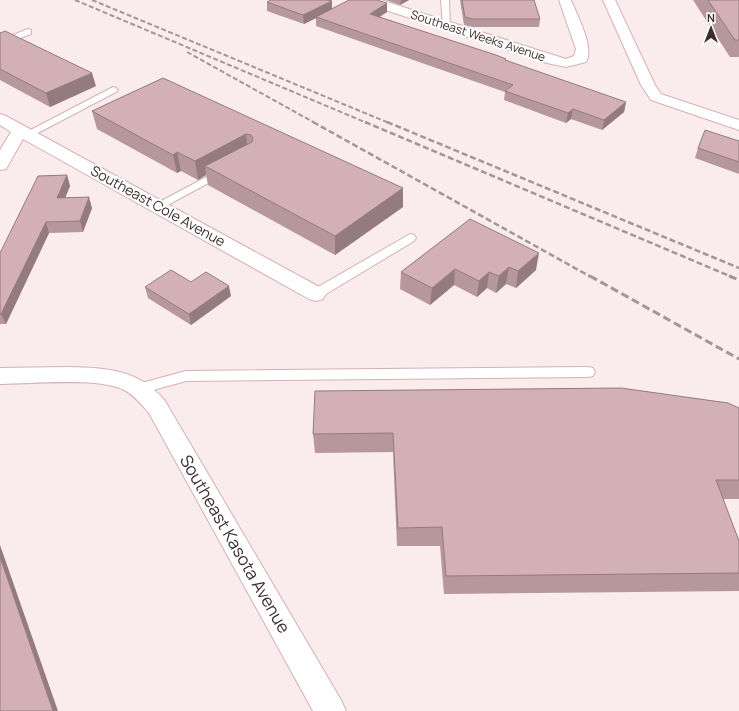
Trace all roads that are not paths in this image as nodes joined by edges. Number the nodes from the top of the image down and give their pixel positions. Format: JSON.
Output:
{"nodes":[{"id":1,"x":368,"y":0,"type":"edge"},
{"id":2,"x":445,"y":0,"type":"edge"},
{"id":3,"x":565,"y":0,"type":"edge"},
{"id":4,"x":609,"y":0,"type":"edge"},
{"id":5,"x":447,"y":26,"type":"junction"},
{"id":6,"x":28,"y":32,"type":"dead end"},
{"id":7,"x":0,"y":43,"type":"edge"},
{"id":8,"x":113,"y":90,"type":"dead end"},
{"id":9,"x":0,"y":119,"type":"edge"},
{"id":10,"x":739,"y":126,"type":"edge"},
{"id":11,"x":24,"y":132,"type":"junction"},
{"id":12,"x":0,"y":165,"type":"edge"},
{"id":13,"x":235,"y":165,"type":"edge"},
{"id":14,"x":158,"y":206,"type":"junction"},
{"id":15,"x":410,"y":238,"type":"dead end"},
{"id":16,"x":316,"y":294,"type":"joint"},
{"id":17,"x":588,"y":372,"type":"dead end"},
{"id":18,"x":0,"y":376,"type":"edge"},
{"id":19,"x":135,"y":386,"type":"junction"},
{"id":20,"x":330,"y":711,"type":"edge"}],
"edges":[{"from":1,"to":5,"type":"street","name":"Southeast Weeks Avenue"},
{"from":2,"to":5,"type":"lane"},
{"from":3,"to":5,"type":"street","name":"Southeast Weeks Avenue"},
{"from":4,"to":10,"type":"street"},
{"from":6,"to":7,"type":"lane"},
{"from":8,"to":11,"type":"lane"},
{"from":9,"to":11,"type":"street","name":"Southeast Cole Avenue"},
{"from":11,"to":12,"type":"street"},
{"from":11,"to":14,"type":"street","name":"Southeast Cole Avenue"},
{"from":13,"to":14,"type":"lane"},
{"from":14,"to":16,"type":"street","name":"Southeast Cole Avenue"},
{"from":15,"to":16,"type":"lane"},
{"from":17,"to":19,"type":"lane"},
{"from":18,"to":19,"type":"street"},
{"from":19,"to":20,"type":"street","name":"Southeast Kasota Avenue"}]}
